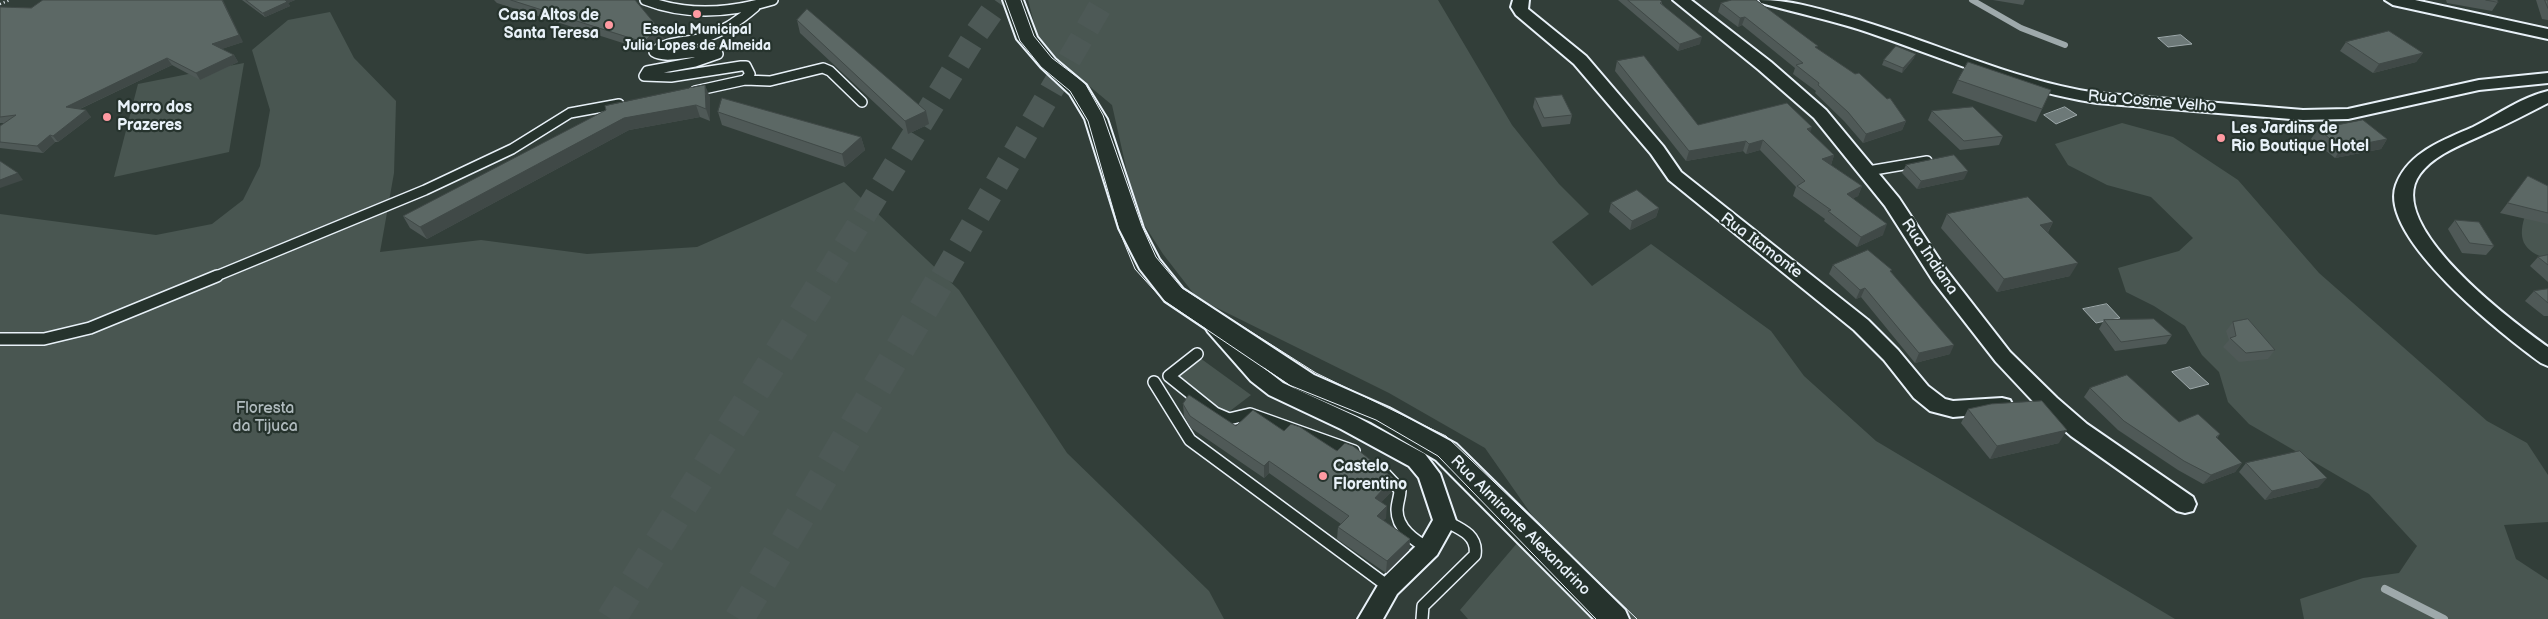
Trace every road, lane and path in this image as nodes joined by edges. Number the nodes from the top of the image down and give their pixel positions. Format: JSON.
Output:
{"nodes":[{"id":1,"x":10,"y":0,"type":"edge"},
{"id":2,"x":645,"y":0,"type":"edge"},
{"id":3,"x":773,"y":0,"type":"edge"},
{"id":4,"x":1013,"y":0,"type":"edge"},
{"id":5,"x":1521,"y":0,"type":"edge"},
{"id":6,"x":1681,"y":0,"type":"edge"},
{"id":7,"x":1767,"y":0,"type":"edge"},
{"id":8,"x":2393,"y":0,"type":"edge"},
{"id":9,"x":0,"y":4,"type":"edge"},
{"id":10,"x":755,"y":7,"type":"junction"},
{"id":11,"x":2548,"y":34,"type":"edge"},
{"id":12,"x":2548,"y":78,"type":"edge"},
{"id":13,"x":745,"y":80,"type":"junction"},
{"id":14,"x":686,"y":93,"type":"edge"},
{"id":15,"x":2548,"y":96,"type":"edge"},
{"id":16,"x":631,"y":102,"type":"edge"},
{"id":17,"x":862,"y":102,"type":"dead end"},
{"id":18,"x":1932,"y":160,"type":"edge"},
{"id":19,"x":1868,"y":171,"type":"junction"},
{"id":20,"x":1208,"y":318,"type":"junction"},
{"id":21,"x":0,"y":339,"type":"edge"},
{"id":22,"x":1197,"y":354,"type":"dead end"},
{"id":23,"x":2548,"y":358,"type":"edge"},
{"id":24,"x":1154,"y":382,"type":"dead end"},
{"id":25,"x":2049,"y":404,"type":"junction"},
{"id":26,"x":1363,"y":458,"type":"edge"},
{"id":27,"x":1378,"y":468,"type":"edge"},
{"id":28,"x":2185,"y":504,"type":"dead end"},
{"id":29,"x":1445,"y":521,"type":"junction"},
{"id":30,"x":1429,"y":548,"type":"junction"},
{"id":31,"x":1389,"y":587,"type":"junction"},
{"id":32,"x":1370,"y":619,"type":"edge"},
{"id":33,"x":1422,"y":619,"type":"edge"},
{"id":34,"x":1614,"y":619,"type":"edge"}],
"edges":[{"from":1,"to":9,"type":"path"},
{"from":2,"to":10,"type":"lane"},
{"from":3,"to":10,"type":"lane"},
{"from":4,"to":20,"type":"street","name":"Rua Almirante Alexandrino"},
{"from":5,"to":25,"type":"street","name":"Rua Itamonte"},
{"from":6,"to":19,"type":"street","name":"Rua Indiana"},
{"from":7,"to":12,"type":"street","name":"Rua Cosme Velho"},
{"from":8,"to":11,"type":"street"},
{"from":10,"to":13,"type":"lane"},
{"from":13,"to":14,"type":"lane"},
{"from":13,"to":17,"type":"lane"},
{"from":15,"to":23,"type":"street"},
{"from":16,"to":21,"type":"lane"},
{"from":18,"to":19,"type":"lane"},
{"from":19,"to":25,"type":"street","name":"Rua Indiana"},
{"from":20,"to":29,"type":"street"},
{"from":20,"to":34,"type":"street","name":"Rua Almirante Alexandrino"},
{"from":22,"to":26,"type":"lane"},
{"from":24,"to":31,"type":"lane"},
{"from":25,"to":28,"type":"street","name":"Rua Indiana"},
{"from":27,"to":30,"type":"lane"},
{"from":29,"to":30,"type":"street"},
{"from":29,"to":33,"type":"lane"},
{"from":30,"to":31,"type":"street"},
{"from":31,"to":32,"type":"street"}]}
